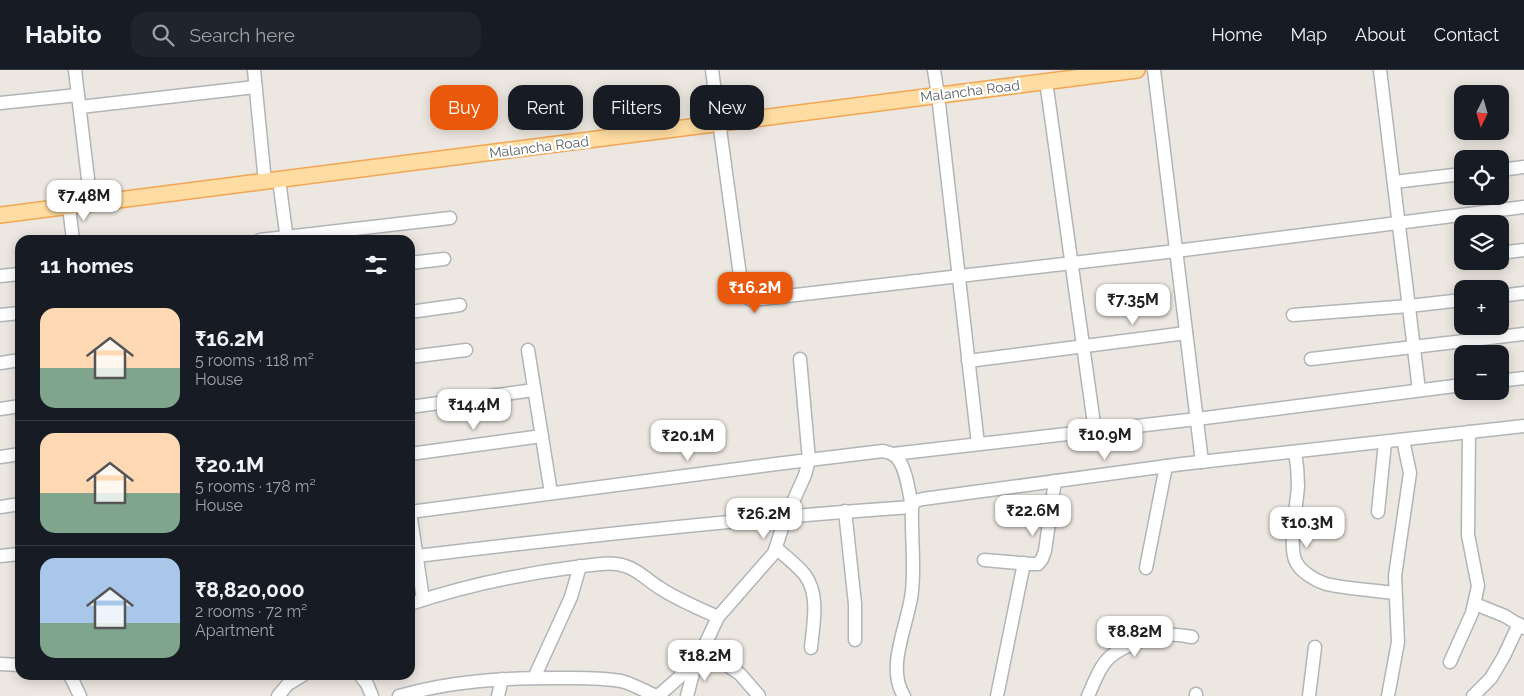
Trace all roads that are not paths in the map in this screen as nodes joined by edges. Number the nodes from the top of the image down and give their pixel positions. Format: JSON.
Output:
{"nodes":[{"id":1,"x":75,"y":70,"type":"edge"},
{"id":2,"x":254,"y":70,"type":"edge"},
{"id":3,"x":712,"y":70,"type":"edge"},
{"id":4,"x":934,"y":70,"type":"edge"},
{"id":5,"x":1137,"y":70,"type":"edge"},
{"id":6,"x":1154,"y":70,"type":"edge"},
{"id":7,"x":1380,"y":70,"type":"edge"},
{"id":8,"x":1046,"y":81,"type":"junction"},
{"id":9,"x":714,"y":85,"type":"edge"},
{"id":10,"x":255,"y":87,"type":"junction"},
{"id":11,"x":938,"y":95,"type":"junction"},
{"id":12,"x":79,"y":101,"type":"junction"},
{"id":13,"x":0,"y":102,"type":"edge"},
{"id":14,"x":764,"y":117,"type":"edge"},
{"id":15,"x":690,"y":127,"type":"edge"},
{"id":16,"x":721,"y":130,"type":"edge"},
{"id":17,"x":1524,"y":167,"type":"edge"},
{"id":18,"x":1509,"y":169,"type":"edge"},
{"id":19,"x":1454,"y":175,"type":"edge"},
{"id":20,"x":272,"y":181,"type":"junction"},
{"id":21,"x":1394,"y":182,"type":"junction"},
{"id":22,"x":91,"y":204,"type":"junction"},
{"id":23,"x":68,"y":207,"type":"junction"},
{"id":24,"x":1524,"y":207,"type":"edge"},
{"id":25,"x":0,"y":215,"type":"edge"},
{"id":26,"x":450,"y":218,"type":"dead end"},
{"id":27,"x":1399,"y":223,"type":"junction"},
{"id":28,"x":72,"y":235,"type":"edge"},
{"id":29,"x":286,"y":235,"type":"edge"},
{"id":30,"x":311,"y":235,"type":"edge"},
{"id":31,"x":1524,"y":250,"type":"edge"},
{"id":32,"x":1176,"y":251,"type":"junction"},
{"id":33,"x":1509,"y":251,"type":"edge"},
{"id":34,"x":444,"y":258,"type":"dead end"},
{"id":35,"x":415,"y":262,"type":"edge"},
{"id":36,"x":1071,"y":262,"type":"junction"},
{"id":37,"x":15,"y":274,"type":"edge"},
{"id":38,"x":0,"y":276,"type":"edge"},
{"id":39,"x":958,"y":276,"type":"junction"},
{"id":40,"x":1524,"y":293,"type":"edge"},
{"id":41,"x":1509,"y":295,"type":"edge"},
{"id":42,"x":1454,"y":301,"type":"edge"},
{"id":43,"x":460,"y":305,"type":"dead end"},
{"id":44,"x":1409,"y":306,"type":"junction"},
{"id":45,"x":415,"y":311,"type":"edge"},
{"id":46,"x":15,"y":314,"type":"edge"},
{"id":47,"x":0,"y":315,"type":"edge"},
{"id":48,"x":1293,"y":315,"type":"dead end"},
{"id":49,"x":1186,"y":333,"type":"junction"},
{"id":50,"x":1524,"y":334,"type":"edge"},
{"id":51,"x":1083,"y":346,"type":"junction"},
{"id":52,"x":1414,"y":346,"type":"junction"},
{"id":53,"x":466,"y":350,"type":"dead end"},
{"id":54,"x":528,"y":350,"type":"dead end"},
{"id":55,"x":415,"y":356,"type":"edge"},
{"id":56,"x":800,"y":359,"type":"dead end"},
{"id":57,"x":1311,"y":359,"type":"dead end"},
{"id":58,"x":15,"y":361,"type":"edge"},
{"id":59,"x":968,"y":361,"type":"junction"},
{"id":60,"x":0,"y":363,"type":"edge"},
{"id":61,"x":1524,"y":378,"type":"edge"},
{"id":62,"x":1509,"y":380,"type":"edge"},
{"id":63,"x":1454,"y":386,"type":"edge"},
{"id":64,"x":534,"y":390,"type":"junction"},
{"id":65,"x":1419,"y":390,"type":"junction"},
{"id":66,"x":415,"y":406,"type":"edge"},
{"id":67,"x":15,"y":407,"type":"edge"},
{"id":68,"x":0,"y":409,"type":"edge"},
{"id":69,"x":1197,"y":419,"type":"junction"},
{"id":70,"x":1524,"y":426,"type":"edge"},
{"id":71,"x":1094,"y":431,"type":"junction"},
{"id":72,"x":1469,"y":432,"type":"junction"},
{"id":73,"x":542,"y":436,"type":"junction"},
{"id":74,"x":1403,"y":440,"type":"junction"},
{"id":75,"x":1384,"y":442,"type":"junction"},
{"id":76,"x":978,"y":444,"type":"junction"},
{"id":77,"x":1294,"y":452,"type":"junction"},
{"id":78,"x":415,"y":453,"type":"edge"},
{"id":79,"x":893,"y":454,"type":"junction"},
{"id":80,"x":15,"y":455,"type":"edge"},
{"id":81,"x":0,"y":457,"type":"edge"},
{"id":82,"x":810,"y":460,"type":"junction"},
{"id":83,"x":1202,"y":462,"type":"junction"},
{"id":84,"x":1166,"y":466,"type":"junction"},
{"id":85,"x":1055,"y":481,"type":"junction"},
{"id":86,"x":551,"y":494,"type":"junction"},
{"id":87,"x":15,"y":504,"type":"edge"},
{"id":88,"x":0,"y":506,"type":"edge"},
{"id":89,"x":912,"y":506,"type":"junction"},
{"id":90,"x":415,"y":511,"type":"edge"},
{"id":91,"x":845,"y":511,"type":"junction"},
{"id":92,"x":1378,"y":512,"type":"dead end"},
{"id":93,"x":787,"y":515,"type":"junction"},
{"id":94,"x":415,"y":543,"type":"edge"},
{"id":95,"x":776,"y":548,"type":"junction"},
{"id":96,"x":15,"y":554,"type":"edge"},
{"id":97,"x":0,"y":556,"type":"edge"},
{"id":98,"x":417,"y":556,"type":"junction"},
{"id":99,"x":984,"y":560,"type":"dead end"},
{"id":100,"x":1024,"y":563,"type":"junction"},
{"id":101,"x":580,"y":566,"type":"junction"},
{"id":102,"x":1146,"y":568,"type":"dead end"},
{"id":103,"x":1395,"y":592,"type":"junction"},
{"id":104,"x":423,"y":599,"type":"junction"},
{"id":105,"x":415,"y":602,"type":"edge"},
{"id":106,"x":1475,"y":604,"type":"junction"},
{"id":107,"x":718,"y":617,"type":"junction"},
{"id":108,"x":1521,"y":626,"type":"edge"},
{"id":109,"x":1192,"y":637,"type":"dead end"},
{"id":110,"x":855,"y":640,"type":"dead end"},
{"id":111,"x":1316,"y":647,"type":"dead end"},
{"id":112,"x":811,"y":648,"type":"dead end"},
{"id":113,"x":703,"y":649,"type":"junction"},
{"id":114,"x":696,"y":661,"type":"junction"},
{"id":115,"x":1450,"y":662,"type":"dead end"},
{"id":116,"x":0,"y":664,"type":"edge"},
{"id":117,"x":15,"y":665,"type":"edge"},
{"id":118,"x":534,"y":678,"type":"junction"},
{"id":119,"x":502,"y":679,"type":"junction"},
{"id":120,"x":72,"y":680,"type":"edge"},
{"id":121,"x":295,"y":680,"type":"edge"},
{"id":122,"x":364,"y":680,"type":"edge"},
{"id":123,"x":80,"y":696,"type":"edge"},
{"id":124,"x":278,"y":696,"type":"edge"},
{"id":125,"x":372,"y":696,"type":"edge"},
{"id":126,"x":399,"y":696,"type":"edge"},
{"id":127,"x":498,"y":696,"type":"edge"},
{"id":128,"x":657,"y":696,"type":"edge"},
{"id":129,"x":687,"y":696,"type":"edge"},
{"id":130,"x":758,"y":696,"type":"edge"},
{"id":131,"x":904,"y":696,"type":"edge"},
{"id":132,"x":997,"y":696,"type":"edge"},
{"id":133,"x":1088,"y":696,"type":"edge"},
{"id":134,"x":1309,"y":696,"type":"edge"},
{"id":135,"x":1388,"y":696,"type":"edge"},
{"id":136,"x":1473,"y":696,"type":"edge"}],
"edges":[{"from":1,"to":12,"type":"street"},
{"from":2,"to":10,"type":"street"},
{"from":3,"to":9,"type":"street"},
{"from":4,"to":11,"type":"street"},
{"from":5,"to":8,"type":"main road","name":"Malancha Road"},
{"from":6,"to":32,"type":"street"},
{"from":7,"to":21,"type":"street"},
{"from":8,"to":11,"type":"main road","name":"Malancha Road"},
{"from":8,"to":36,"type":"street"},
{"from":10,"to":12,"type":"street"},
{"from":10,"to":20,"type":"street"},
{"from":11,"to":14,"type":"main road","name":"Malancha Road"},
{"from":11,"to":39,"type":"street"},
{"from":12,"to":13,"type":"street"},
{"from":12,"to":22,"type":"street"},
{"from":15,"to":20,"type":"main road","name":"Malancha Road"},
{"from":16,"to":39,"type":"street"},
{"from":17,"to":18,"type":"street"},
{"from":19,"to":21,"type":"street"},
{"from":20,"to":22,"type":"main road","name":"Malancha Road"},
{"from":20,"to":29,"type":"street"},
{"from":21,"to":27,"type":"street"},
{"from":22,"to":23,"type":"main road","name":"Malancha Road"},
{"from":23,"to":25,"type":"main road","name":"Malancha Road"},
{"from":23,"to":28,"type":"street"},
{"from":24,"to":27,"type":"street"},
{"from":26,"to":30,"type":"street"},
{"from":27,"to":32,"type":"street"},
{"from":27,"to":44,"type":"street"},
{"from":31,"to":33,"type":"street"},
{"from":32,"to":36,"type":"street"},
{"from":32,"to":49,"type":"street"},
{"from":34,"to":35,"type":"street"},
{"from":36,"to":39,"type":"street"},
{"from":36,"to":51,"type":"street"},
{"from":37,"to":38,"type":"street"},
{"from":39,"to":59,"type":"street"},
{"from":40,"to":41,"type":"street"},
{"from":42,"to":44,"type":"street"},
{"from":43,"to":45,"type":"street"},
{"from":44,"to":48,"type":"street"},
{"from":44,"to":52,"type":"street"},
{"from":46,"to":47,"type":"street"},
{"from":49,"to":51,"type":"street"},
{"from":49,"to":69,"type":"street"},
{"from":50,"to":52,"type":"street"},
{"from":51,"to":59,"type":"street"},
{"from":51,"to":71,"type":"street"},
{"from":52,"to":57,"type":"street"},
{"from":52,"to":65,"type":"street"},
{"from":53,"to":55,"type":"street"},
{"from":54,"to":64,"type":"street"},
{"from":56,"to":82,"type":"street"},
{"from":58,"to":60,"type":"street"},
{"from":59,"to":76,"type":"street"},
{"from":61,"to":62,"type":"street"},
{"from":63,"to":65,"type":"street"},
{"from":64,"to":66,"type":"street"},
{"from":64,"to":73,"type":"street"},
{"from":65,"to":69,"type":"street"},
{"from":67,"to":68,"type":"street"},
{"from":69,"to":71,"type":"street"},
{"from":69,"to":83,"type":"street"},
{"from":70,"to":72,"type":"street"},
{"from":71,"to":76,"type":"street"},
{"from":72,"to":74,"type":"street"},
{"from":72,"to":106,"type":"street"},
{"from":73,"to":78,"type":"street"},
{"from":73,"to":86,"type":"street"},
{"from":74,"to":75,"type":"street"},
{"from":74,"to":103,"type":"street"},
{"from":75,"to":77,"type":"street"},
{"from":75,"to":92,"type":"street"},
{"from":76,"to":79,"type":"street"},
{"from":77,"to":83,"type":"street"},
{"from":77,"to":103,"type":"street"},
{"from":79,"to":82,"type":"street"},
{"from":79,"to":89,"type":"street"},
{"from":80,"to":81,"type":"street"},
{"from":82,"to":86,"type":"street"},
{"from":82,"to":93,"type":"street"},
{"from":83,"to":84,"type":"street"},
{"from":84,"to":85,"type":"street"},
{"from":84,"to":102,"type":"street"},
{"from":85,"to":89,"type":"street"},
{"from":85,"to":100,"type":"street"},
{"from":86,"to":90,"type":"street"},
{"from":87,"to":88,"type":"street"},
{"from":89,"to":91,"type":"street"},
{"from":89,"to":131,"type":"street"},
{"from":91,"to":93,"type":"street"},
{"from":91,"to":110,"type":"street"},
{"from":93,"to":95,"type":"street"},
{"from":93,"to":98,"type":"street"},
{"from":94,"to":98,"type":"street"},
{"from":95,"to":107,"type":"street"},
{"from":95,"to":112,"type":"street"},
{"from":96,"to":97,"type":"street"},
{"from":98,"to":104,"type":"street"},
{"from":99,"to":100,"type":"street"},
{"from":100,"to":132,"type":"street"},
{"from":101,"to":104,"type":"street"},
{"from":101,"to":107,"type":"street"},
{"from":101,"to":118,"type":"street"},
{"from":103,"to":135,"type":"street"},
{"from":104,"to":105,"type":"street"},
{"from":106,"to":108,"type":"street"},
{"from":106,"to":115,"type":"street"},
{"from":107,"to":113,"type":"street"},
{"from":108,"to":136,"type":"street"},
{"from":109,"to":133,"type":"street"},
{"from":111,"to":134,"type":"street"},
{"from":113,"to":114,"type":"street"},
{"from":113,"to":130,"type":"street"},
{"from":114,"to":128,"type":"street"},
{"from":114,"to":129,"type":"street"},
{"from":116,"to":117,"type":"street"},
{"from":118,"to":119,"type":"street"},
{"from":118,"to":128,"type":"street"},
{"from":119,"to":126,"type":"street"},
{"from":119,"to":127,"type":"street"},
{"from":120,"to":123,"type":"street"},
{"from":121,"to":124,"type":"street"},
{"from":122,"to":125,"type":"street"}]}
